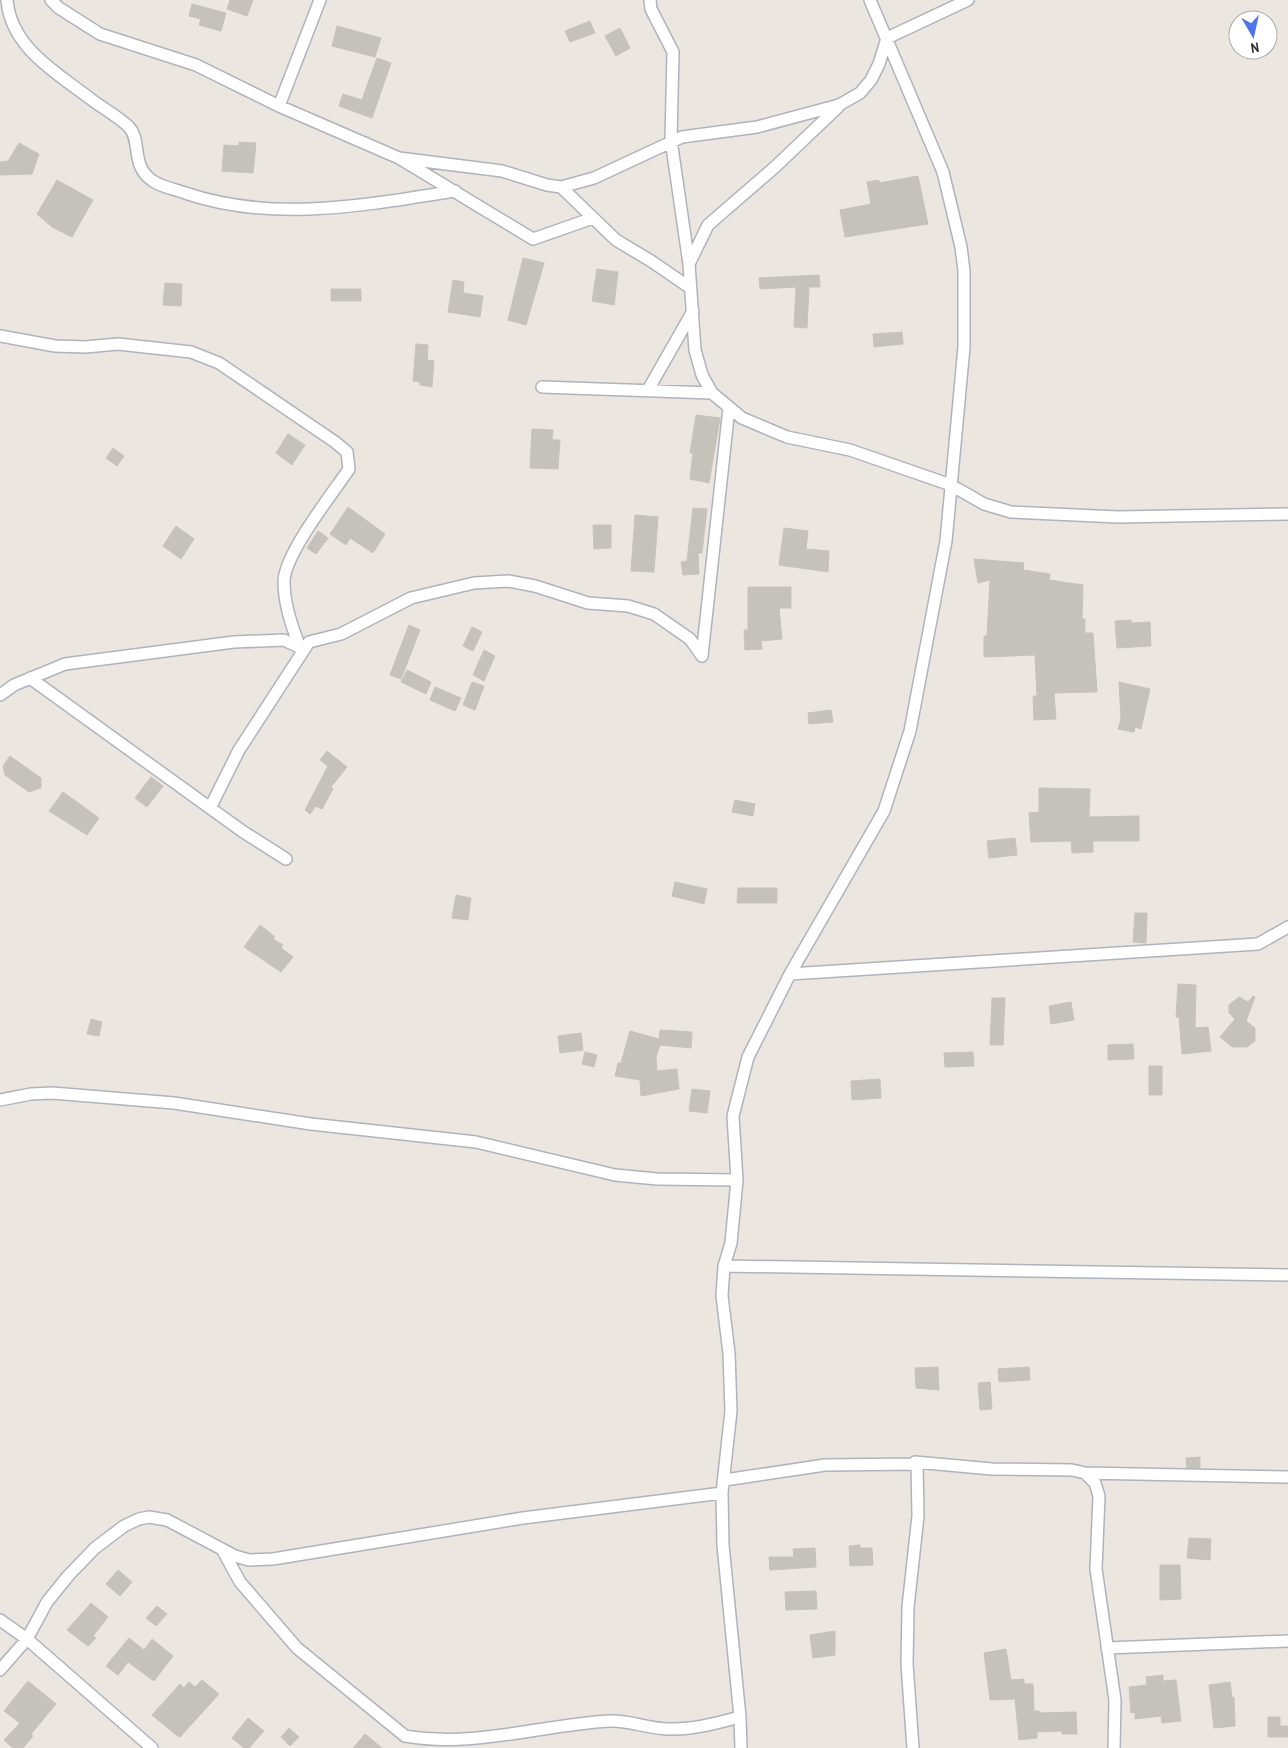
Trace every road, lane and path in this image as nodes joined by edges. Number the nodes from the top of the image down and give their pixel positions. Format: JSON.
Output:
{"nodes":[{"id":1,"x":7,"y":0,"type":"edge"},
{"id":2,"x":51,"y":0,"type":"edge"},
{"id":3,"x":320,"y":0,"type":"edge"},
{"id":4,"x":650,"y":0,"type":"edge"},
{"id":5,"x":870,"y":0,"type":"edge"},
{"id":6,"x":968,"y":0,"type":"edge"},
{"id":7,"x":887,"y":38,"type":"junction"},
{"id":8,"x":839,"y":105,"type":"junction"},
{"id":9,"x":279,"y":106,"type":"junction"},
{"id":10,"x":671,"y":140,"type":"junction"},
{"id":11,"x":399,"y":158,"type":"junction"},
{"id":12,"x":561,"y":187,"type":"junction"},
{"id":13,"x":455,"y":191,"type":"junction"},
{"id":14,"x":593,"y":218,"type":"junction"},
{"id":15,"x":689,"y":264,"type":"junction"},
{"id":16,"x":689,"y":288,"type":"junction"},
{"id":17,"x":693,"y":311,"type":"junction"},
{"id":18,"x":0,"y":336,"type":"edge"},
{"id":19,"x":542,"y":387,"type":"dead end"},
{"id":20,"x":648,"y":390,"type":"junction"},
{"id":21,"x":712,"y":392,"type":"junction"},
{"id":22,"x":729,"y":408,"type":"junction"},
{"id":23,"x":951,"y":485,"type":"junction"},
{"id":24,"x":1288,"y":514,"type":"edge"},
{"id":25,"x":302,"y":649,"type":"junction"},
{"id":26,"x":30,"y":678,"type":"junction"},
{"id":27,"x":0,"y":682,"type":"edge"},
{"id":28,"x":14,"y":685,"type":"junction"},
{"id":29,"x":0,"y":695,"type":"edge"},
{"id":30,"x":211,"y":806,"type":"junction"},
{"id":31,"x":286,"y":859,"type":"dead end"},
{"id":32,"x":1288,"y":927,"type":"edge"},
{"id":33,"x":790,"y":974,"type":"junction"},
{"id":34,"x":0,"y":1100,"type":"edge"},
{"id":35,"x":737,"y":1180,"type":"junction"},
{"id":36,"x":724,"y":1266,"type":"junction"},
{"id":37,"x":1288,"y":1275,"type":"edge"},
{"id":38,"x":917,"y":1464,"type":"junction"},
{"id":39,"x":1085,"y":1473,"type":"junction"},
{"id":40,"x":1288,"y":1477,"type":"edge"},
{"id":41,"x":725,"y":1480,"type":"junction"},
{"id":42,"x":722,"y":1493,"type":"junction"},
{"id":43,"x":222,"y":1549,"type":"junction"},
{"id":44,"x":0,"y":1620,"type":"edge"},
{"id":45,"x":27,"y":1639,"type":"junction"},
{"id":46,"x":1288,"y":1641,"type":"edge"},
{"id":47,"x":1107,"y":1648,"type":"junction"},
{"id":48,"x":0,"y":1670,"type":"edge"},
{"id":49,"x":740,"y":1717,"type":"junction"},
{"id":50,"x":516,"y":1744,"type":"edge"},
{"id":51,"x":152,"y":1748,"type":"edge"},
{"id":52,"x":741,"y":1748,"type":"edge"},
{"id":53,"x":913,"y":1748,"type":"edge"},
{"id":54,"x":1114,"y":1748,"type":"edge"}],
"edges":[{"from":1,"to":13,"type":"street"},
{"from":2,"to":9,"type":"street"},
{"from":3,"to":9,"type":"street"},
{"from":4,"to":10,"type":"street"},
{"from":5,"to":7,"type":"street"},
{"from":6,"to":7,"type":"street"},
{"from":7,"to":8,"type":"street"},
{"from":7,"to":23,"type":"street"},
{"from":8,"to":10,"type":"street"},
{"from":8,"to":15,"type":"street"},
{"from":9,"to":11,"type":"street"},
{"from":10,"to":12,"type":"street"},
{"from":10,"to":15,"type":"street"},
{"from":11,"to":12,"type":"street"},
{"from":11,"to":13,"type":"street"},
{"from":12,"to":14,"type":"street"},
{"from":13,"to":14,"type":"street"},
{"from":14,"to":16,"type":"street"},
{"from":15,"to":16,"type":"street"},
{"from":16,"to":17,"type":"street"},
{"from":17,"to":20,"type":"street"},
{"from":17,"to":21,"type":"street"},
{"from":18,"to":25,"type":"street"},
{"from":19,"to":20,"type":"street"},
{"from":20,"to":21,"type":"street"},
{"from":21,"to":22,"type":"street"},
{"from":22,"to":23,"type":"street"},
{"from":22,"to":25,"type":"street"},
{"from":23,"to":24,"type":"street"},
{"from":23,"to":33,"type":"street"},
{"from":25,"to":26,"type":"street"},
{"from":25,"to":30,"type":"street"},
{"from":26,"to":28,"type":"street"},
{"from":26,"to":30,"type":"street"},
{"from":27,"to":28,"type":"street"},
{"from":28,"to":29,"type":"street"},
{"from":30,"to":31,"type":"street"},
{"from":32,"to":33,"type":"street"},
{"from":33,"to":35,"type":"street"},
{"from":34,"to":35,"type":"street"},
{"from":35,"to":36,"type":"street"},
{"from":36,"to":37,"type":"street"},
{"from":36,"to":41,"type":"street"},
{"from":38,"to":39,"type":"street"},
{"from":38,"to":41,"type":"street"},
{"from":38,"to":53,"type":"street"},
{"from":39,"to":40,"type":"street"},
{"from":39,"to":47,"type":"street"},
{"from":41,"to":42,"type":"street"},
{"from":42,"to":43,"type":"street"},
{"from":42,"to":49,"type":"street"},
{"from":43,"to":45,"type":"street"},
{"from":43,"to":50,"type":"street"},
{"from":44,"to":45,"type":"street"},
{"from":45,"to":48,"type":"street"},
{"from":45,"to":51,"type":"street"},
{"from":46,"to":47,"type":"street"},
{"from":47,"to":54,"type":"street"},
{"from":49,"to":50,"type":"street"},
{"from":49,"to":52,"type":"street"}]}
